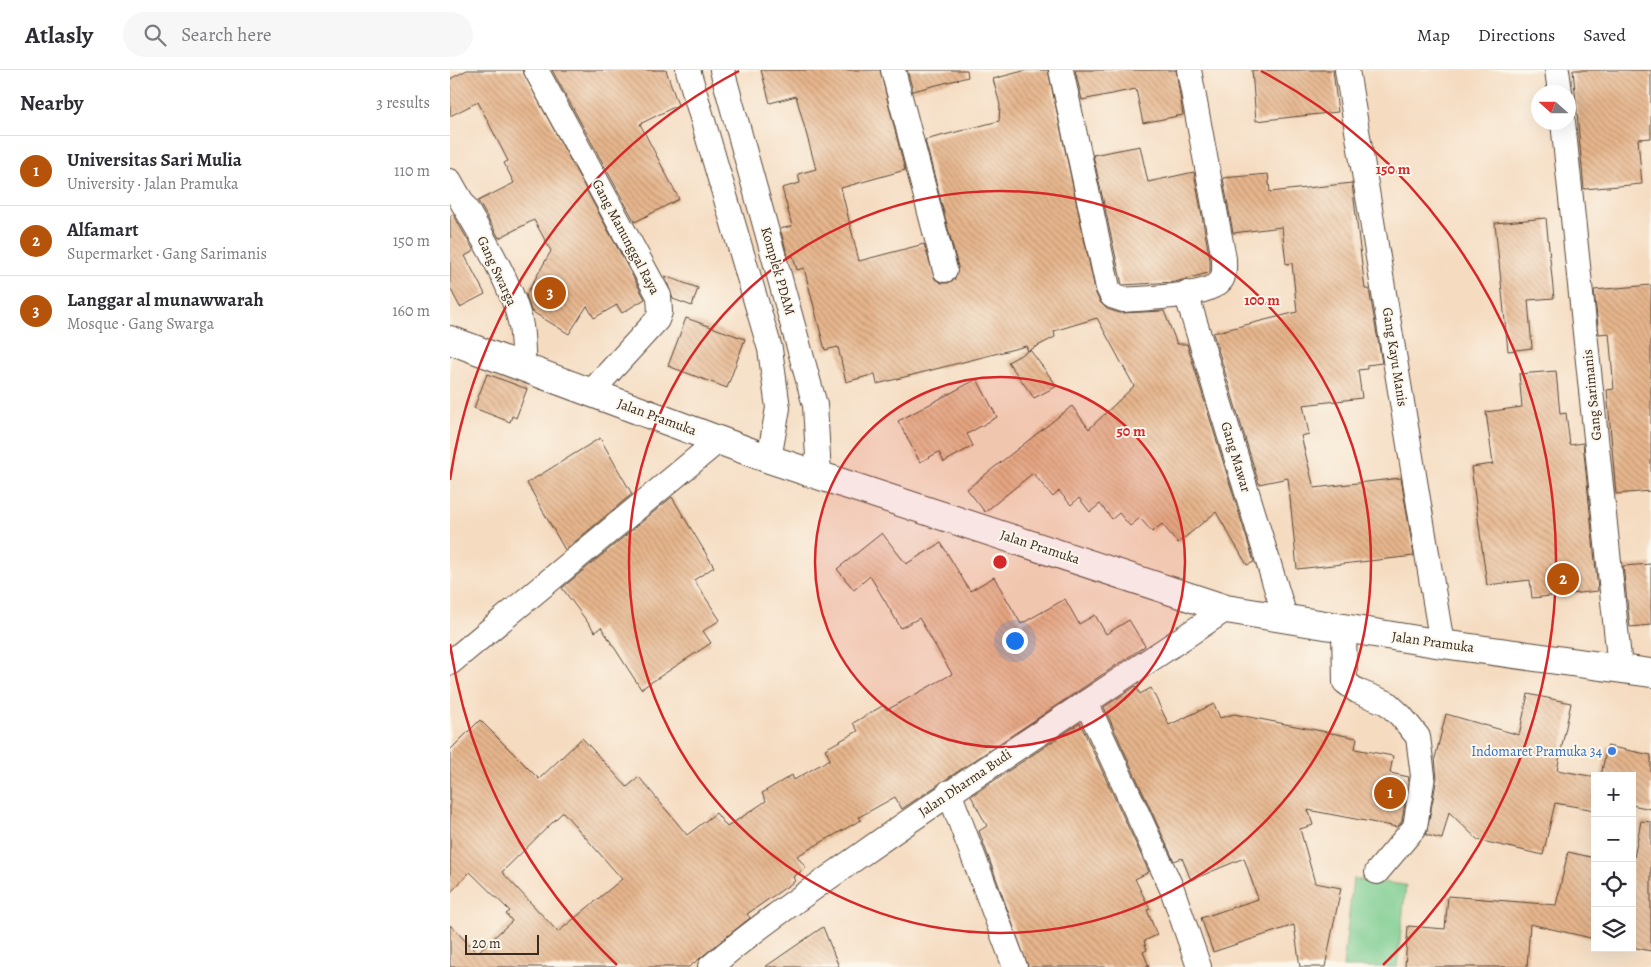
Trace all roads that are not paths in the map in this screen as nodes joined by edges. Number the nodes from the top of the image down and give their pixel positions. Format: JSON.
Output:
{"nodes":[{"id":1,"x":536,"y":70,"type":"edge"},
{"id":2,"x":688,"y":70,"type":"edge"},
{"id":3,"x":722,"y":70,"type":"edge"},
{"id":4,"x":893,"y":70,"type":"edge"},
{"id":5,"x":1061,"y":70,"type":"edge"},
{"id":6,"x":1189,"y":70,"type":"edge"},
{"id":7,"x":1347,"y":70,"type":"edge"},
{"id":8,"x":1557,"y":70,"type":"edge"},
{"id":9,"x":1559,"y":85,"type":"edge"},
{"id":10,"x":1564,"y":130,"type":"edge"},
{"id":11,"x":450,"y":180,"type":"edge"},
{"id":12,"x":945,"y":270,"type":"dead end"},
{"id":13,"x":1186,"y":293,"type":"junction"},
{"id":14,"x":450,"y":340,"type":"edge"},
{"id":15,"x":524,"y":368,"type":"junction"},
{"id":16,"x":591,"y":392,"type":"junction"},
{"id":17,"x":815,"y":405,"type":"junction"},
{"id":18,"x":778,"y":408,"type":"junction"},
{"id":19,"x":719,"y":440,"type":"junction"},
{"id":20,"x":769,"y":459,"type":"junction"},
{"id":21,"x":819,"y":474,"type":"junction"},
{"id":22,"x":1226,"y":609,"type":"junction"},
{"id":23,"x":1286,"y":620,"type":"junction"},
{"id":24,"x":1344,"y":629,"type":"junction"},
{"id":25,"x":1442,"y":644,"type":"junction"},
{"id":26,"x":450,"y":663,"type":"edge"},
{"id":27,"x":1620,"y":668,"type":"junction"},
{"id":28,"x":1651,"y":673,"type":"edge"},
{"id":29,"x":1087,"y":704,"type":"junction"},
{"id":30,"x":949,"y":792,"type":"junction"},
{"id":31,"x":1377,"y":872,"type":"dead end"},
{"id":32,"x":710,"y":967,"type":"edge"},
{"id":33,"x":1015,"y":967,"type":"edge"},
{"id":34,"x":1199,"y":967,"type":"edge"}],
"edges":[{"from":1,"to":16,"type":"street","name":"Gang Manunggal Raya"},
{"from":2,"to":18,"type":"street"},
{"from":3,"to":17,"type":"street","name":"Komplek PDAM"},
{"from":4,"to":12,"type":"street"},
{"from":5,"to":13,"type":"street"},
{"from":6,"to":13,"type":"street"},
{"from":7,"to":25,"type":"street","name":"Gang Kayu Manis"},
{"from":8,"to":9,"type":"street"},
{"from":10,"to":27,"type":"street","name":"Gang Sarimanis"},
{"from":11,"to":15,"type":"street","name":"Gang Swarga"},
{"from":13,"to":23,"type":"street","name":"Gang Mawar"},
{"from":14,"to":15,"type":"main road","name":"Jalan Pramuka"},
{"from":15,"to":16,"type":"main road","name":"Jalan Pramuka"},
{"from":16,"to":19,"type":"main road","name":"Jalan Pramuka"},
{"from":17,"to":18,"type":"street"},
{"from":17,"to":21,"type":"street","name":"Komplek PDAM"},
{"from":18,"to":20,"type":"street"},
{"from":19,"to":20,"type":"main road","name":"Jalan Pramuka"},
{"from":19,"to":26,"type":"street"},
{"from":20,"to":21,"type":"main road","name":"Jalan Pramuka"},
{"from":21,"to":22,"type":"main road","name":"Jalan Pramuka"},
{"from":22,"to":23,"type":"main road","name":"Jalan Pramuka"},
{"from":22,"to":29,"type":"street","name":"Jalan Dharma Budi"},
{"from":23,"to":24,"type":"main road","name":"Jalan Pramuka"},
{"from":24,"to":25,"type":"main road","name":"Jalan Pramuka"},
{"from":24,"to":31,"type":"street"},
{"from":25,"to":27,"type":"main road","name":"Jalan Pramuka"},
{"from":27,"to":28,"type":"main road","name":"Jalan Pramuka"},
{"from":29,"to":30,"type":"street","name":"Jalan Dharma Budi"},
{"from":29,"to":34,"type":"street"},
{"from":30,"to":32,"type":"street","name":"Jalan Dharma Budi"},
{"from":30,"to":33,"type":"street"}]}
